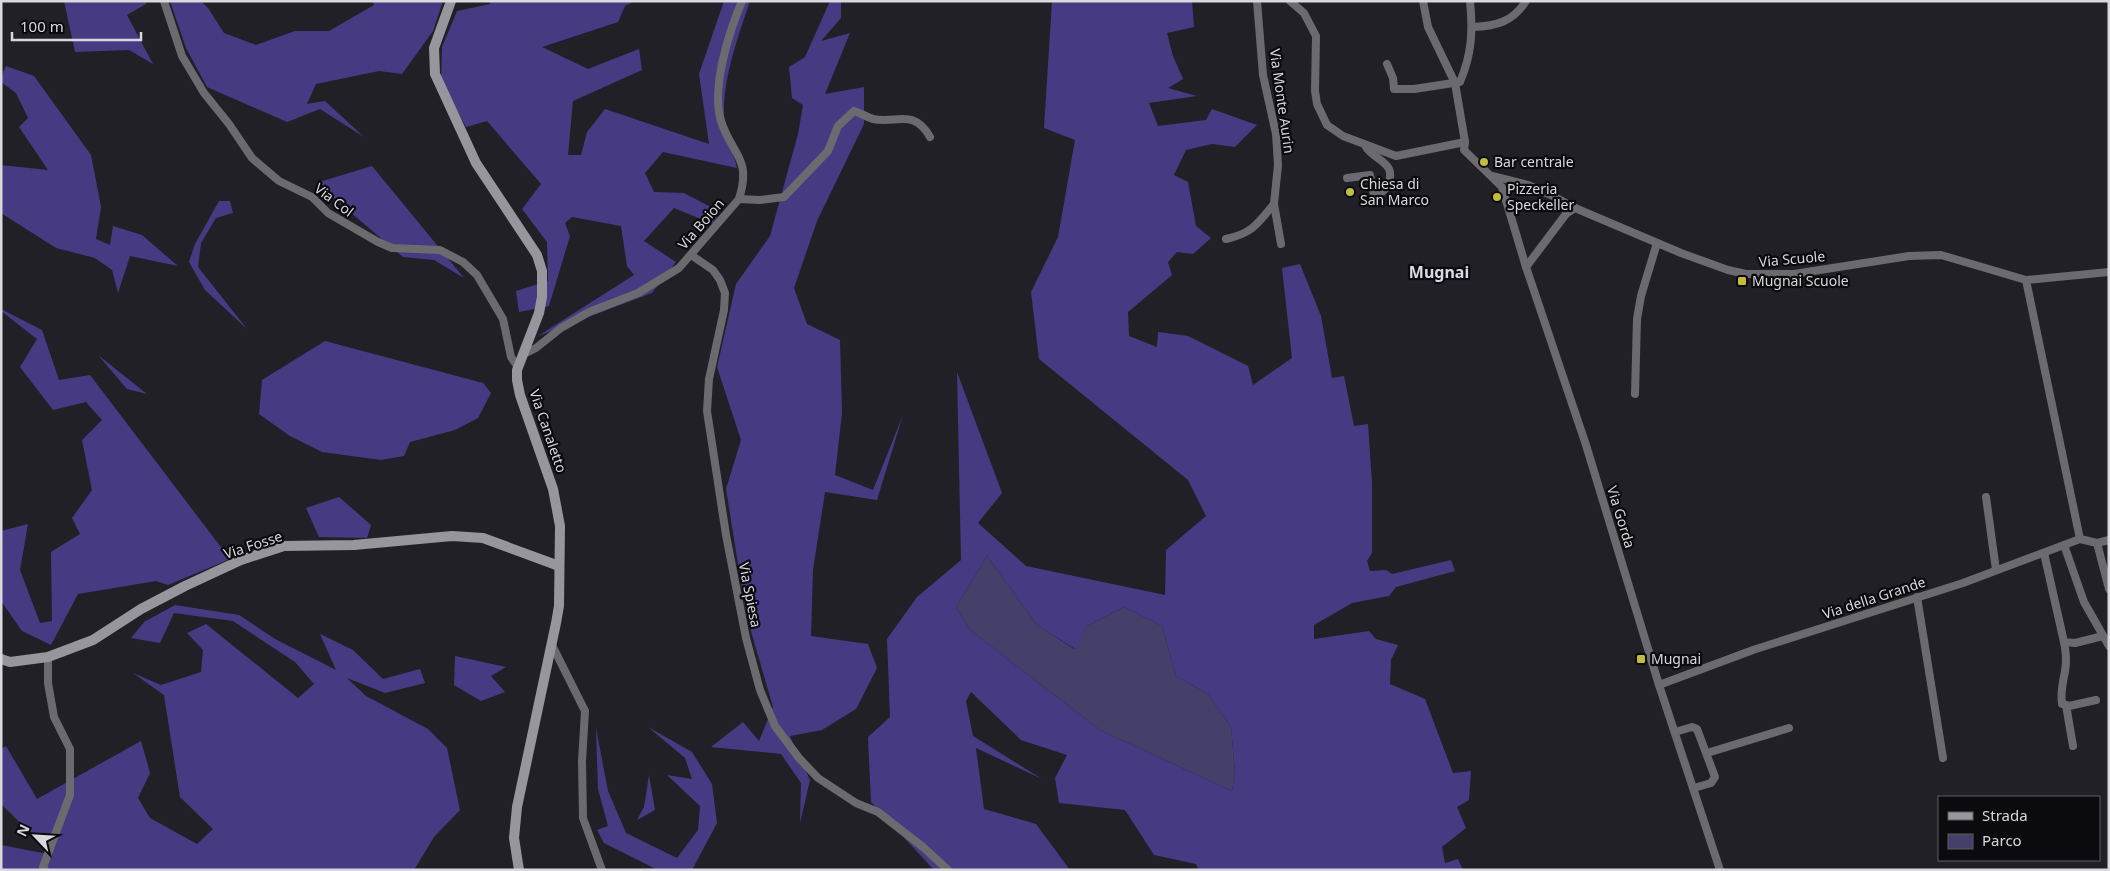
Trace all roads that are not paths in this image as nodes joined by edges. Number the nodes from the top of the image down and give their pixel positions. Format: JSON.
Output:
{"nodes":[{"id":1,"x":164,"y":1,"type":"edge"},
{"id":2,"x":451,"y":1,"type":"edge"},
{"id":3,"x":742,"y":1,"type":"edge"},
{"id":4,"x":1257,"y":1,"type":"edge"},
{"id":5,"x":1290,"y":1,"type":"edge"},
{"id":6,"x":1423,"y":1,"type":"edge"},
{"id":7,"x":1470,"y":1,"type":"edge"},
{"id":8,"x":1526,"y":1,"type":"edge"},
{"id":9,"x":1472,"y":27,"type":"junction"},
{"id":10,"x":1387,"y":64,"type":"dead end"},
{"id":11,"x":1454,"y":83,"type":"junction"},
{"id":12,"x":930,"y":137,"type":"dead end"},
{"id":13,"x":1464,"y":142,"type":"junction"},
{"id":14,"x":1365,"y":145,"type":"junction"},
{"id":15,"x":1492,"y":176,"type":"junction"},
{"id":16,"x":1347,"y":178,"type":"dead end"},
{"id":17,"x":739,"y":199,"type":"junction"},
{"id":18,"x":1274,"y":204,"type":"junction"},
{"id":19,"x":1575,"y":208,"type":"junction"},
{"id":20,"x":1226,"y":239,"type":"dead end"},
{"id":21,"x":1657,"y":243,"type":"junction"},
{"id":22,"x":1280,"y":244,"type":"dead end"},
{"id":23,"x":691,"y":255,"type":"junction"},
{"id":24,"x":1526,"y":266,"type":"junction"},
{"id":25,"x":2109,"y":272,"type":"edge"},
{"id":26,"x":2026,"y":280,"type":"junction"},
{"id":27,"x":524,"y":353,"type":"junction"},
{"id":28,"x":518,"y":367,"type":"junction"},
{"id":29,"x":1635,"y":394,"type":"dead end"},
{"id":30,"x":1986,"y":497,"type":"dead end"},
{"id":31,"x":2080,"y":539,"type":"junction"},
{"id":32,"x":2109,"y":540,"type":"edge"},
{"id":33,"x":2097,"y":543,"type":"junction"},
{"id":34,"x":2064,"y":545,"type":"junction"},
{"id":35,"x":2044,"y":553,"type":"junction"},
{"id":36,"x":559,"y":566,"type":"junction"},
{"id":37,"x":1996,"y":570,"type":"junction"},
{"id":38,"x":2109,"y":589,"type":"edge"},
{"id":39,"x":1917,"y":597,"type":"junction"},
{"id":40,"x":2102,"y":636,"type":"junction"},
{"id":41,"x":2064,"y":642,"type":"junction"},
{"id":42,"x":552,"y":645,"type":"junction"},
{"id":43,"x":2109,"y":646,"type":"edge"},
{"id":44,"x":48,"y":657,"type":"junction"},
{"id":45,"x":1,"y":659,"type":"edge"},
{"id":46,"x":1660,"y":685,"type":"junction"},
{"id":47,"x":2096,"y":700,"type":"dead end"},
{"id":48,"x":2066,"y":705,"type":"junction"},
{"id":49,"x":1789,"y":728,"type":"dead end"},
{"id":50,"x":1675,"y":732,"type":"junction"},
{"id":51,"x":2073,"y":746,"type":"dead end"},
{"id":52,"x":1707,"y":753,"type":"junction"},
{"id":53,"x":1943,"y":758,"type":"dead end"},
{"id":54,"x":1694,"y":788,"type":"junction"},
{"id":55,"x":46,"y":870,"type":"edge"},
{"id":56,"x":519,"y":870,"type":"edge"},
{"id":57,"x":602,"y":870,"type":"edge"},
{"id":58,"x":948,"y":870,"type":"edge"},
{"id":59,"x":1720,"y":870,"type":"edge"}],
"edges":[{"from":1,"to":28,"type":"street","name":"Via Col"},
{"from":2,"to":27,"type":"street","name":"Via Canaletto"},
{"from":3,"to":17,"type":"street"},
{"from":4,"to":18,"type":"street","name":"Via Monte Aurin"},
{"from":5,"to":14,"type":"street"},
{"from":6,"to":11,"type":"street"},
{"from":7,"to":9,"type":"street"},
{"from":8,"to":9,"type":"street"},
{"from":9,"to":11,"type":"street"},
{"from":10,"to":11,"type":"street"},
{"from":11,"to":13,"type":"street"},
{"from":12,"to":17,"type":"street","name":"Via Boion"},
{"from":13,"to":14,"type":"street"},
{"from":13,"to":15,"type":"street","name":"Via Gorda"},
{"from":14,"to":16,"type":"street"},
{"from":15,"to":19,"type":"street","name":"Via Scuole"},
{"from":15,"to":24,"type":"street","name":"Via Gorda"},
{"from":17,"to":23,"type":"street","name":"Via Boion"},
{"from":18,"to":20,"type":"street"},
{"from":18,"to":22,"type":"street","name":"Via Monte Aurin"},
{"from":19,"to":21,"type":"street","name":"Via Scuole"},
{"from":19,"to":24,"type":"street"},
{"from":21,"to":26,"type":"street","name":"Via Scuole"},
{"from":21,"to":29,"type":"street"},
{"from":23,"to":27,"type":"street","name":"Via Boion"},
{"from":23,"to":58,"type":"street","name":"Via Spiesa"},
{"from":24,"to":46,"type":"street","name":"Via Gorda"},
{"from":25,"to":26,"type":"street","name":"Via Scuole"},
{"from":26,"to":31,"type":"street"},
{"from":27,"to":28,"type":"street","name":"Via Canaletto"},
{"from":28,"to":36,"type":"street","name":"Via Canaletto"},
{"from":30,"to":37,"type":"street"},
{"from":31,"to":33,"type":"street"},
{"from":31,"to":34,"type":"street","name":"Via della Grande"},
{"from":32,"to":33,"type":"street"},
{"from":33,"to":38,"type":"street"},
{"from":34,"to":35,"type":"street","name":"Via della Grande"},
{"from":34,"to":40,"type":"street"},
{"from":35,"to":37,"type":"street","name":"Via della Grande"},
{"from":35,"to":41,"type":"street"},
{"from":36,"to":42,"type":"street","name":"Via Canaletto"},
{"from":36,"to":44,"type":"street","name":"Via Fosse"},
{"from":37,"to":39,"type":"street","name":"Via della Grande"},
{"from":39,"to":46,"type":"street","name":"Via della Grande"},
{"from":39,"to":53,"type":"street"},
{"from":40,"to":41,"type":"street"},
{"from":40,"to":43,"type":"street"},
{"from":41,"to":48,"type":"street"},
{"from":42,"to":56,"type":"street","name":"Via Canaletto"},
{"from":42,"to":57,"type":"street"},
{"from":44,"to":45,"type":"street","name":"Via Fosse"},
{"from":44,"to":55,"type":"street"},
{"from":46,"to":50,"type":"street","name":"Via Gorda"},
{"from":47,"to":48,"type":"street"},
{"from":48,"to":51,"type":"street"},
{"from":49,"to":52,"type":"street"},
{"from":50,"to":52,"type":"street"},
{"from":50,"to":54,"type":"street","name":"Via Gorda"},
{"from":52,"to":54,"type":"street"},
{"from":54,"to":59,"type":"street","name":"Via Gorda"}]}
